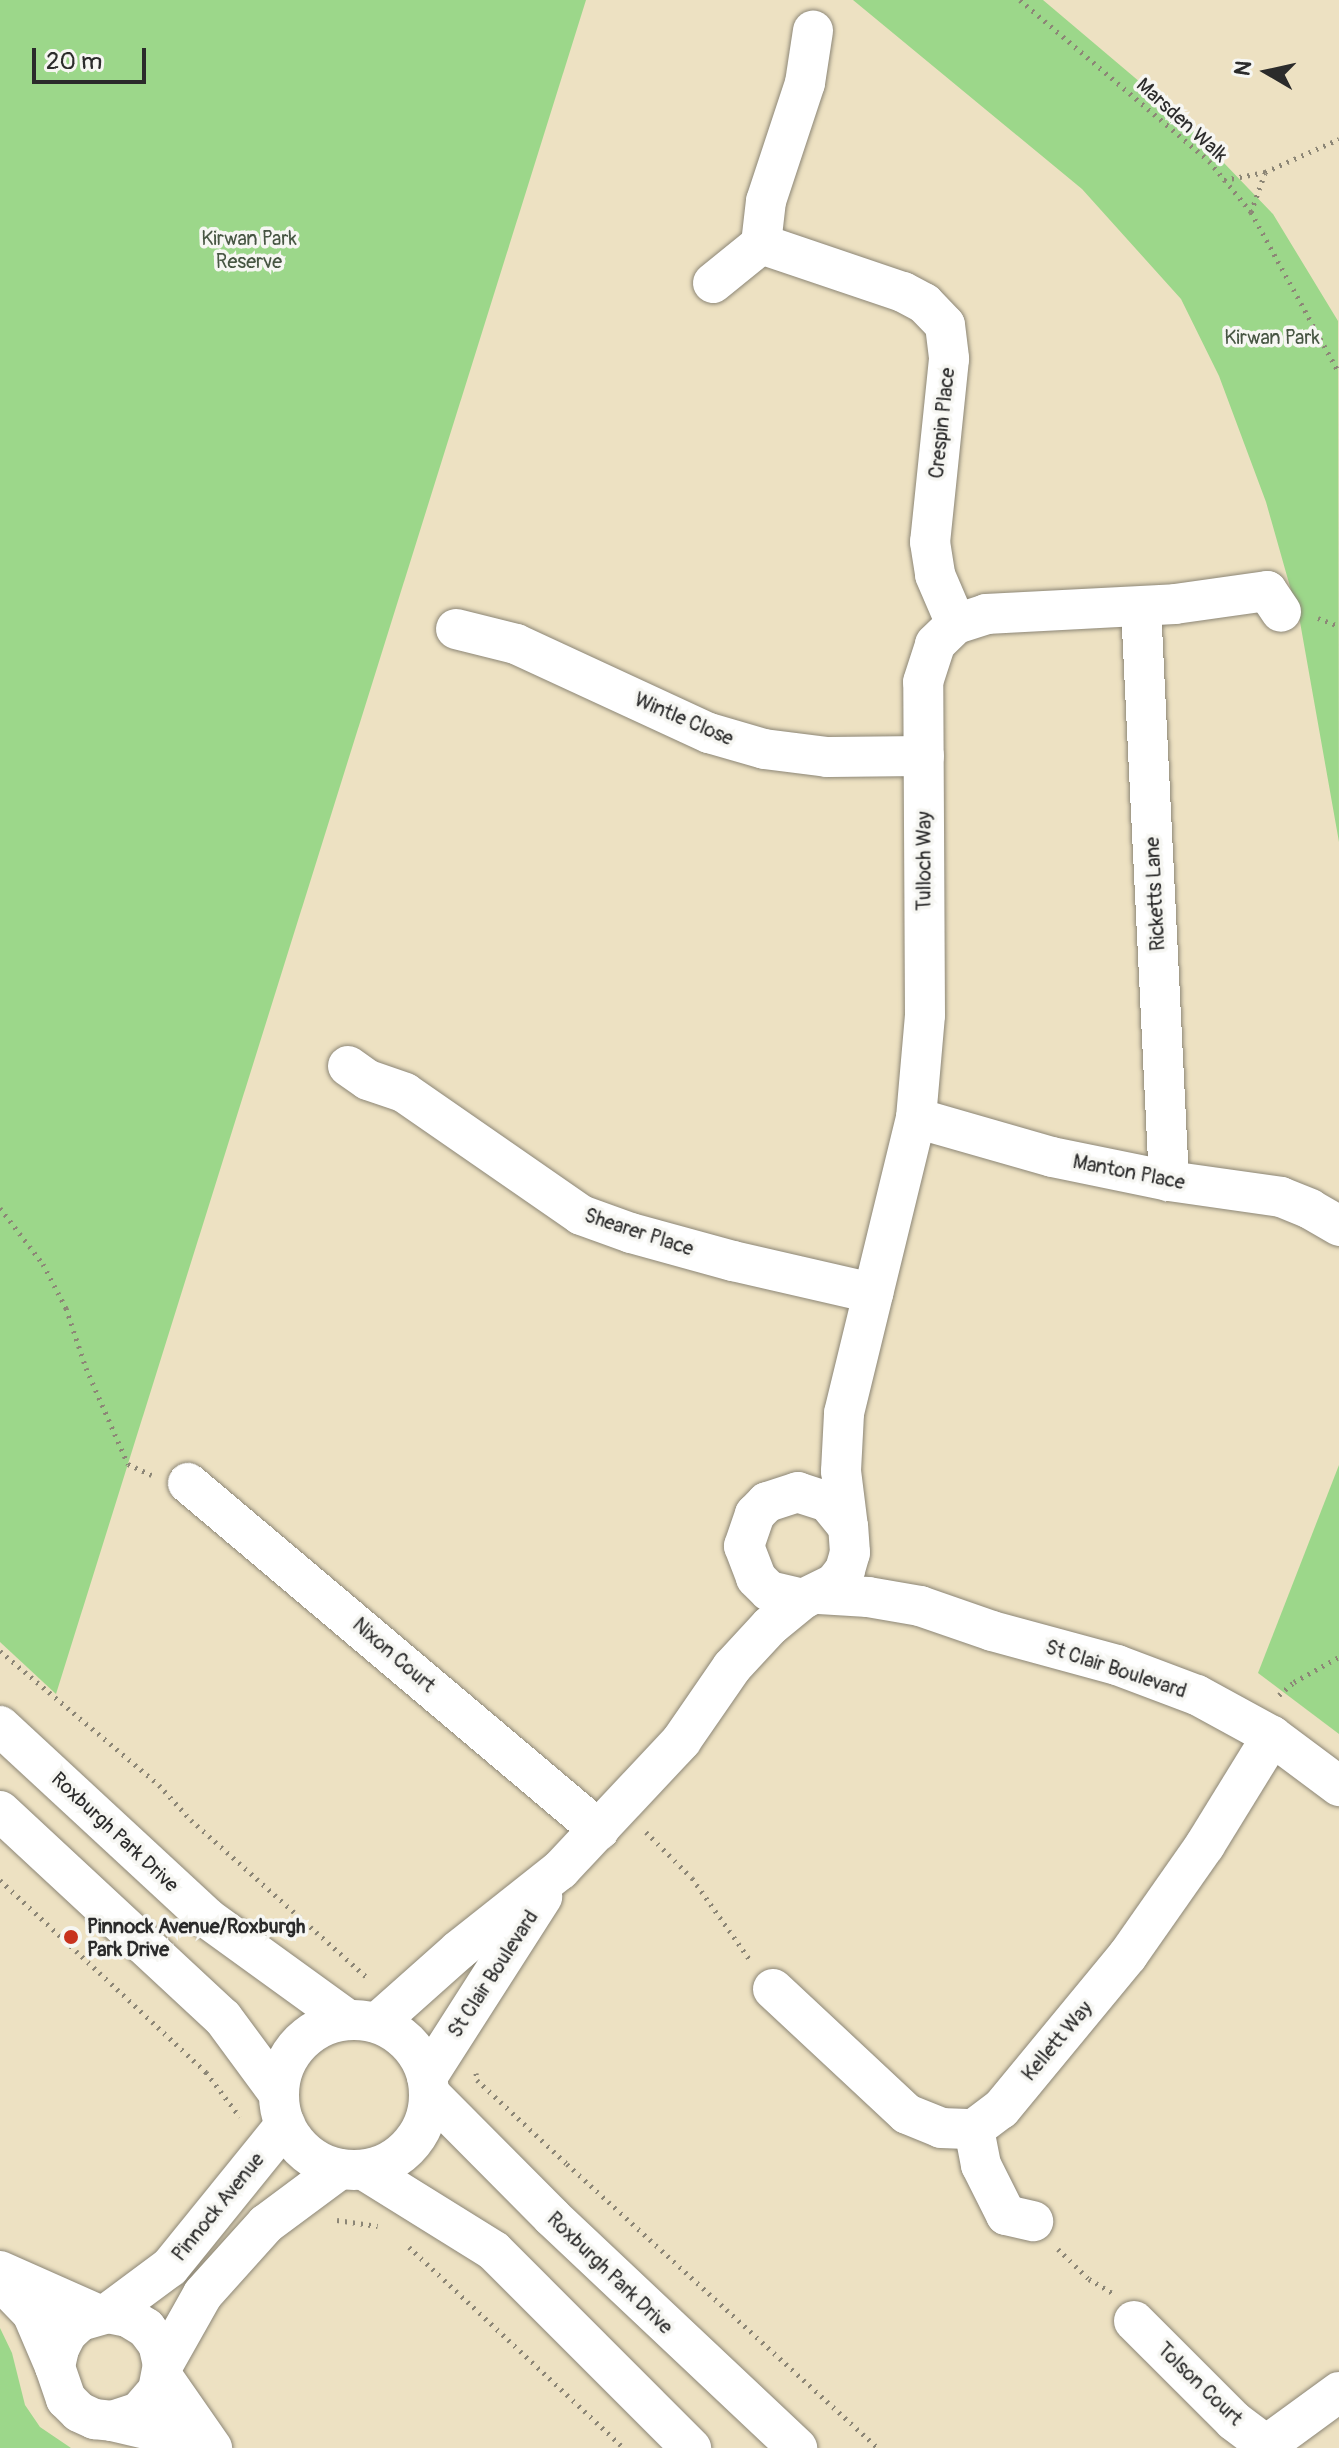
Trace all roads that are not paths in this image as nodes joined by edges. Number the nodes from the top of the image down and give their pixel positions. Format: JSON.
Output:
{"nodes":[{"id":1,"x":813,"y":31,"type":"dead end"},
{"id":2,"x":761,"y":244,"type":"junction"},
{"id":3,"x":713,"y":283,"type":"dead end"},
{"id":4,"x":1274,"y":602,"type":"dead end"},
{"id":5,"x":1141,"y":607,"type":"junction"},
{"id":6,"x":956,"y":624,"type":"junction"},
{"id":7,"x":456,"y":629,"type":"dead end"},
{"id":8,"x":924,"y":756,"type":"junction"},
{"id":9,"x":348,"y":1066,"type":"dead end"},
{"id":10,"x":916,"y":1118,"type":"junction"},
{"id":11,"x":1169,"y":1181,"type":"junction"},
{"id":12,"x":1339,"y":1226,"type":"edge"},
{"id":13,"x":873,"y":1293,"type":"junction"},
{"id":14,"x":844,"y":1413,"type":"junction"},
{"id":15,"x":188,"y":1483,"type":"road end"},
{"id":16,"x":782,"y":1494,"type":"junction"},
{"id":17,"x":849,"y":1531,"type":"junction"},
{"id":18,"x":747,"y":1563,"type":"junction"},
{"id":19,"x":811,"y":1596,"type":"junction"},
{"id":20,"x":920,"y":1606,"type":"junction"},
{"id":21,"x":732,"y":1667,"type":"junction"},
{"id":22,"x":0,"y":1726,"type":"edge"},
{"id":23,"x":1261,"y":1730,"type":"junction"},
{"id":24,"x":1339,"y":1786,"type":"edge"},
{"id":25,"x":0,"y":1811,"type":"edge"},
{"id":26,"x":609,"y":1819,"type":"junction"},
{"id":27,"x":560,"y":1870,"type":"junction"},
{"id":28,"x":773,"y":1989,"type":"road end"},
{"id":29,"x":362,"y":2021,"type":"junction"},
{"id":30,"x":428,"y":2085,"type":"junction"},
{"id":31,"x":282,"y":2109,"type":"junction"},
{"id":32,"x":974,"y":2129,"type":"junction"},
{"id":33,"x":352,"y":2170,"type":"junction"},
{"id":34,"x":1033,"y":2221,"type":"road end"},
{"id":35,"x":0,"y":2271,"type":"edge"},
{"id":36,"x":0,"y":2280,"type":"edge"},
{"id":37,"x":102,"y":2314,"type":"junction"},
{"id":38,"x":1134,"y":2321,"type":"road end"},
{"id":39,"x":55,"y":2367,"type":"junction"},
{"id":40,"x":163,"y":2370,"type":"junction"},
{"id":41,"x":1339,"y":2392,"type":"edge"},
{"id":42,"x":112,"y":2421,"type":"junction"},
{"id":43,"x":1269,"y":2446,"type":"edge"},
{"id":44,"x":195,"y":2448,"type":"edge"},
{"id":45,"x":212,"y":2448,"type":"edge"},
{"id":46,"x":691,"y":2448,"type":"edge"},
{"id":47,"x":797,"y":2448,"type":"edge"}],
"edges":[{"from":1,"to":2,"type":"street"},
{"from":2,"to":3,"type":"street"},
{"from":2,"to":6,"type":"street","name":"Crespin Place"},
{"from":4,"to":5,"type":"street"},
{"from":5,"to":6,"type":"street"},
{"from":5,"to":11,"type":"street","name":"Ricketts Lane"},
{"from":6,"to":8,"type":"street","name":"Tulloch Way"},
{"from":7,"to":8,"type":"street","name":"Wintle Close"},
{"from":8,"to":10,"type":"street","name":"Tulloch Way"},
{"from":9,"to":13,"type":"street","name":"Shearer Place"},
{"from":10,"to":11,"type":"street","name":"Manton Place"},
{"from":10,"to":13,"type":"street","name":"Tulloch Way"},
{"from":11,"to":12,"type":"street","name":"Manton Place"},
{"from":13,"to":14,"type":"street","name":"Tulloch Way"},
{"from":14,"to":16,"type":"street","name":"Tulloch Way"},
{"from":14,"to":17,"type":"street","name":"Tulloch Way"},
{"from":15,"to":26,"type":"street","name":"Nixon Court"},
{"from":16,"to":17,"type":"street"},
{"from":16,"to":18,"type":"street"},
{"from":17,"to":19,"type":"street"},
{"from":17,"to":20,"type":"street","name":"St Clair Boulevard"},
{"from":18,"to":19,"type":"street"},
{"from":18,"to":21,"type":"street","name":"St Clair Boulevard"},
{"from":19,"to":20,"type":"street","name":"St Clair Boulevard"},
{"from":19,"to":21,"type":"street","name":"St Clair Boulevard"},
{"from":20,"to":23,"type":"street","name":"St Clair Boulevard"},
{"from":21,"to":26,"type":"street","name":"St Clair Boulevard"},
{"from":22,"to":29,"type":"street","name":"Roxburgh Park Drive"},
{"from":23,"to":24,"type":"street","name":"St Clair Boulevard"},
{"from":23,"to":32,"type":"street","name":"Kellett Way"},
{"from":25,"to":31,"type":"street"},
{"from":26,"to":27,"type":"street","name":"St Clair Boulevard"},
{"from":27,"to":29,"type":"street","name":"St Clair Boulevard"},
{"from":27,"to":30,"type":"street","name":"St Clair Boulevard"},
{"from":28,"to":32,"type":"street"},
{"from":29,"to":30,"type":"street"},
{"from":29,"to":31,"type":"street"},
{"from":30,"to":33,"type":"street"},
{"from":30,"to":47,"type":"street","name":"Roxburgh Park Drive"},
{"from":31,"to":33,"type":"street"},
{"from":31,"to":37,"type":"street","name":"Pinnock Avenue"},
{"from":32,"to":34,"type":"street"},
{"from":33,"to":40,"type":"street"},
{"from":33,"to":46,"type":"street"},
{"from":35,"to":37,"type":"street"},
{"from":36,"to":39,"type":"street"},
{"from":37,"to":39,"type":"street"},
{"from":37,"to":40,"type":"street"},
{"from":38,"to":43,"type":"street","name":"Tolson Court"},
{"from":39,"to":42,"type":"street"},
{"from":40,"to":42,"type":"street"},
{"from":40,"to":45,"type":"street"},
{"from":41,"to":43,"type":"street","name":"Tolson Court"},
{"from":42,"to":44,"type":"street"}]}
